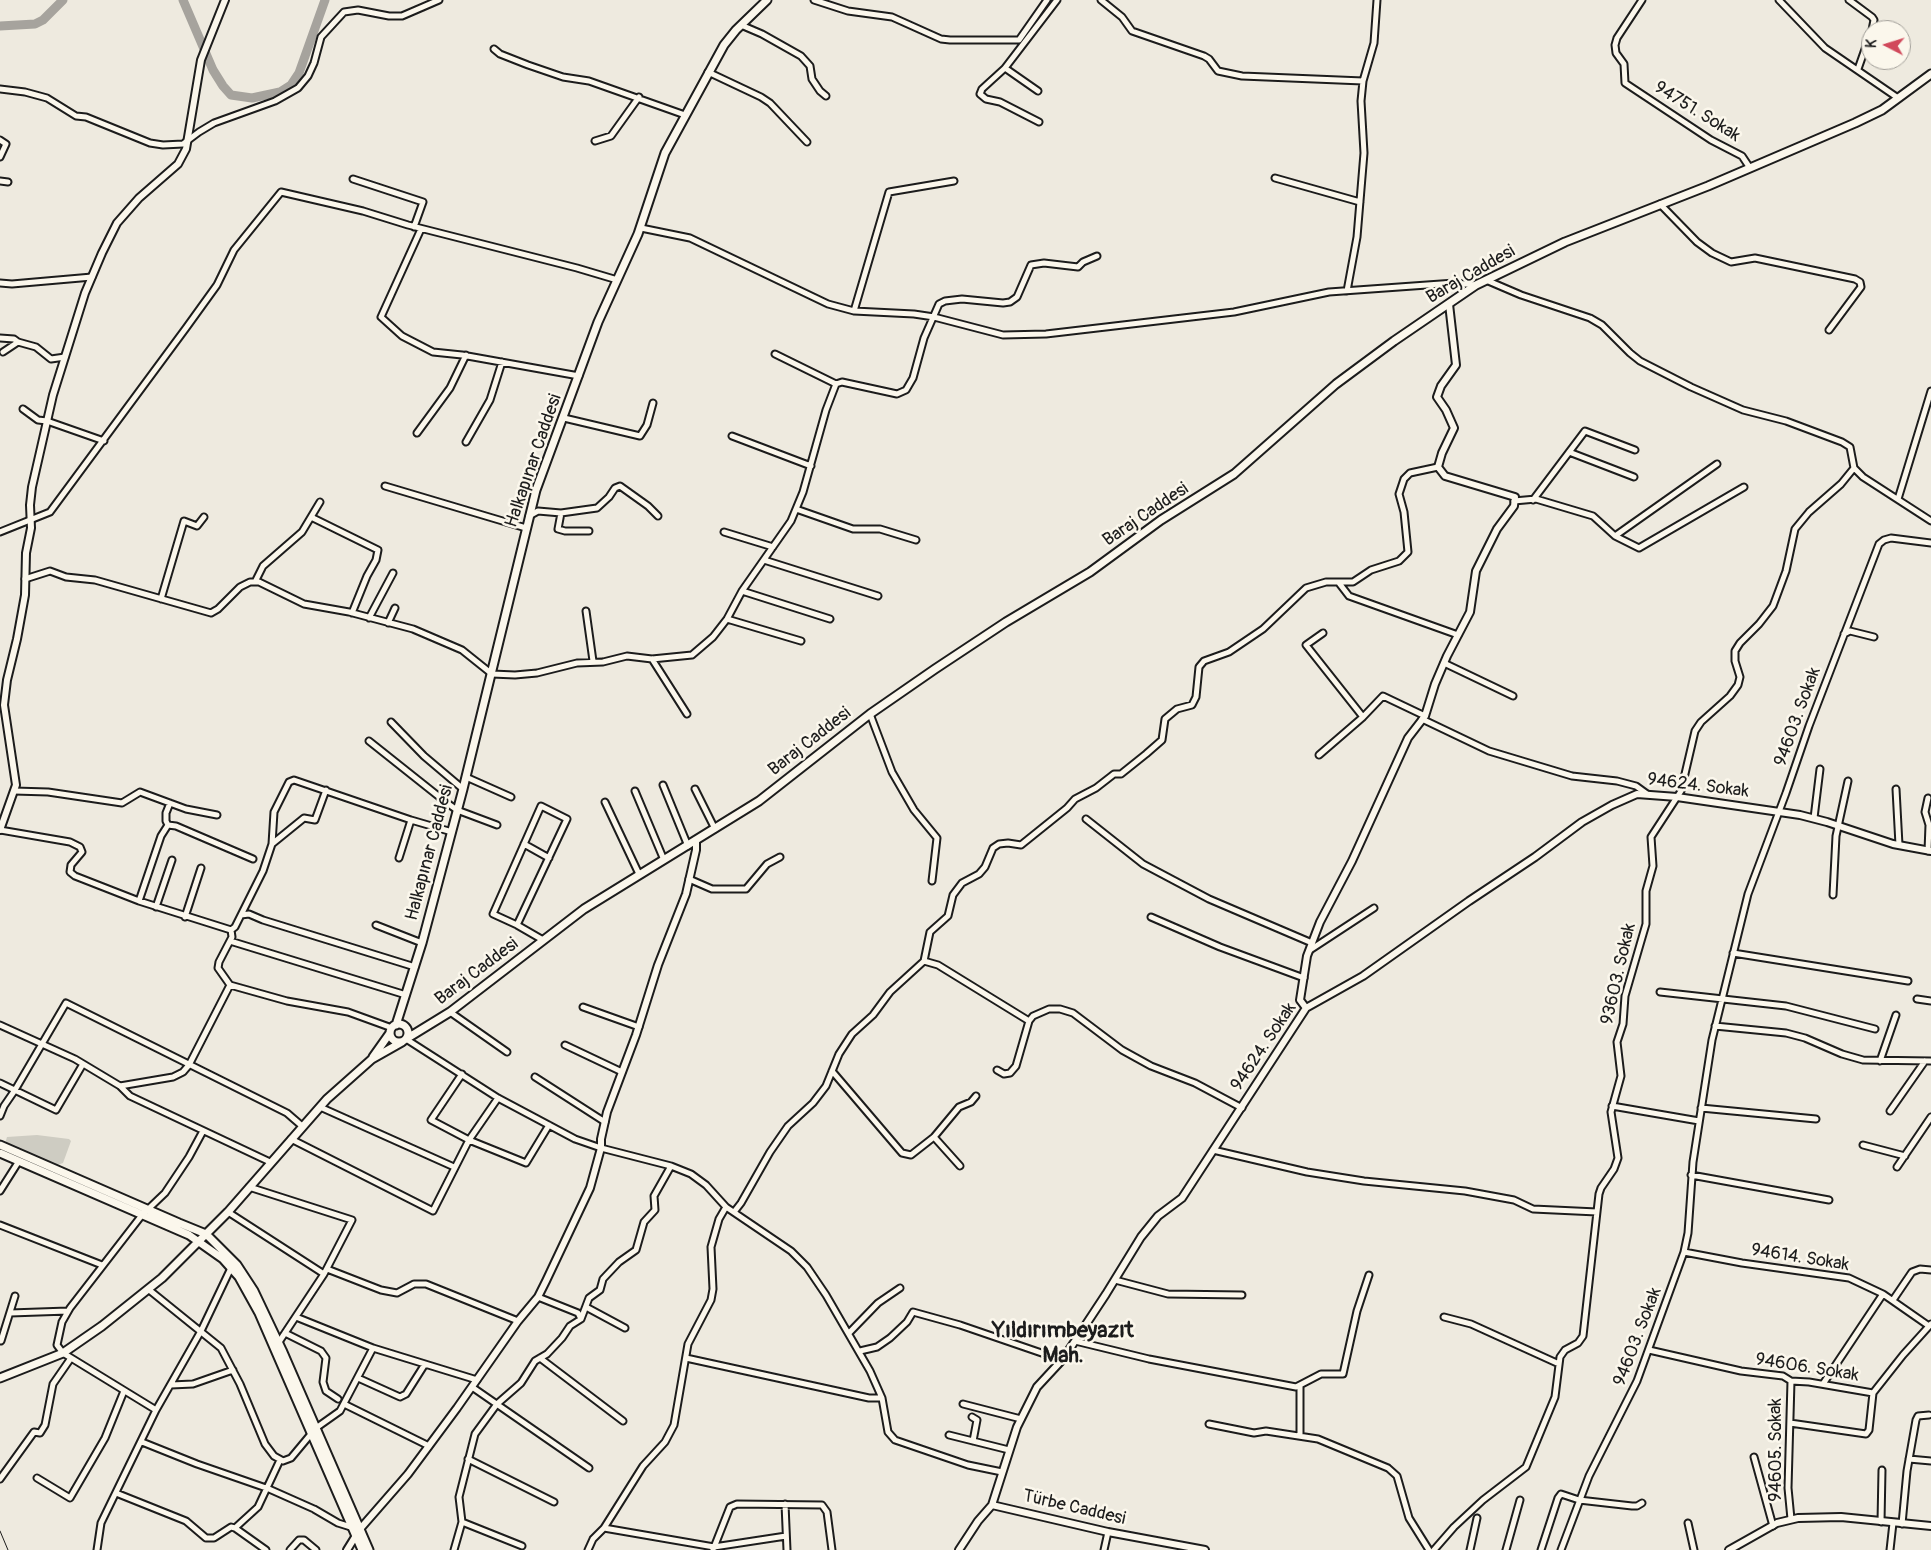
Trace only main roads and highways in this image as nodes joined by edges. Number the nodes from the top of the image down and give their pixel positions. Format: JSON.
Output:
{"nodes":[{"id":1,"x":767,"y":0,"type":"edge"},
{"id":2,"x":1931,"y":74,"type":"edge"},
{"id":3,"x":393,"y":1028,"type":"junction"},
{"id":4,"x":404,"y":1040,"type":"junction"},
{"id":5,"x":372,"y":1059,"type":"junction"},
{"id":6,"x":0,"y":1145,"type":"edge"},
{"id":7,"x":0,"y":1153,"type":"edge"},
{"id":8,"x":145,"y":1212,"type":"junction"},
{"id":9,"x":206,"y":1234,"type":"junction"},
{"id":10,"x":197,"y":1242,"type":"junction"},
{"id":11,"x":277,"y":1346,"type":"junction"},
{"id":12,"x":0,"y":1378,"type":"edge"},
{"id":13,"x":313,"y":1430,"type":"junction"},
{"id":14,"x":368,"y":1549,"type":"edge"}],
"edges":[{"from":1,"to":3,"type":"main road","name":"Halkapınar Caddesi"},
{"from":2,"to":4,"type":"main road","name":"Baraj Caddesi"},
{"from":3,"to":4,"type":"main road"},
{"from":3,"to":4,"type":"main road"},
{"from":3,"to":5,"type":"main road","name":"Halkapınar Caddesi"},
{"from":4,"to":5,"type":"main road","name":"Baraj Caddesi"},
{"from":5,"to":9,"type":"main road"},
{"from":6,"to":8,"type":"main road"},
{"from":7,"to":8,"type":"main road"},
{"from":8,"to":9,"type":"main road"},
{"from":8,"to":10,"type":"main road"},
{"from":9,"to":10,"type":"main road"},
{"from":9,"to":11,"type":"main road"},
{"from":10,"to":11,"type":"main road"},
{"from":10,"to":12,"type":"main road"},
{"from":11,"to":13,"type":"main road"},
{"from":13,"to":14,"type":"main road"},
{"from":13,"to":14,"type":"main road"}]}
